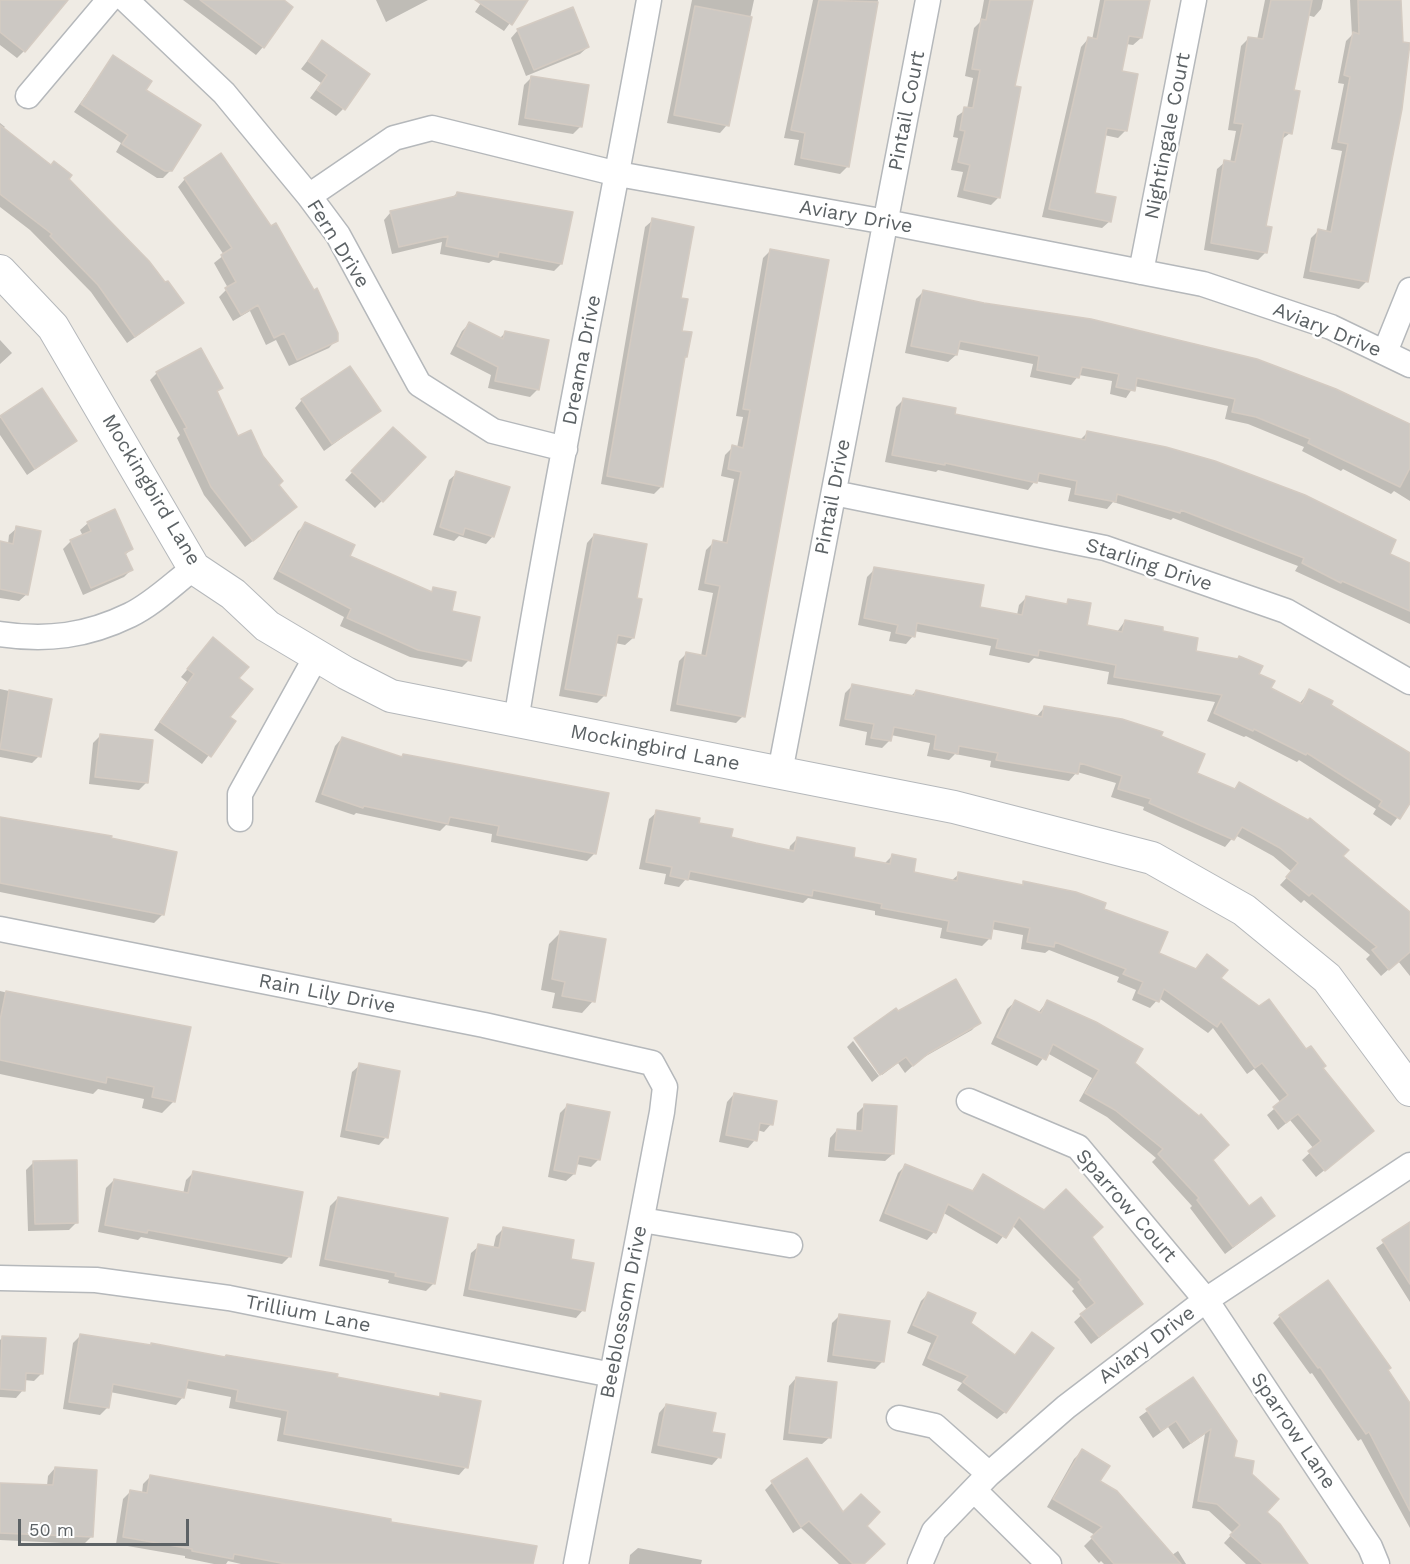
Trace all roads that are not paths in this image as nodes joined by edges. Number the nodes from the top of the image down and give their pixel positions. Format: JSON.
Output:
{"nodes":[{"id":1,"x":109,"y":0,"type":"edge"},
{"id":2,"x":126,"y":0,"type":"edge"},
{"id":3,"x":649,"y":0,"type":"edge"},
{"id":4,"x":928,"y":0,"type":"edge"},
{"id":5,"x":1194,"y":0,"type":"edge"},
{"id":6,"x":28,"y":96,"type":"dead end"},
{"id":7,"x":618,"y":174,"type":"junction"},
{"id":8,"x":309,"y":196,"type":"junction"},
{"id":9,"x":886,"y":222,"type":"junction"},
{"id":10,"x":0,"y":271,"type":"edge"},
{"id":11,"x":1141,"y":272,"type":"junction"},
{"id":12,"x":1410,"y":290,"type":"edge"},
{"id":13,"x":1385,"y":352,"type":"junction"},
{"id":14,"x":1410,"y":365,"type":"edge"},
{"id":15,"x":565,"y":449,"type":"junction"},
{"id":16,"x":834,"y":493,"type":"junction"},
{"id":17,"x":194,"y":568,"type":"junction"},
{"id":18,"x":0,"y":634,"type":"edge"},
{"id":19,"x":317,"y":655,"type":"junction"},
{"id":20,"x":1410,"y":682,"type":"edge"},
{"id":21,"x":516,"y":721,"type":"junction"},
{"id":22,"x":780,"y":771,"type":"junction"},
{"id":23,"x":240,"y":819,"type":"dead end"},
{"id":24,"x":0,"y":929,"type":"edge"},
{"id":25,"x":652,"y":1063,"type":"joint"},
{"id":26,"x":1410,"y":1090,"type":"edge"},
{"id":27,"x":969,"y":1101,"type":"dead end"},
{"id":28,"x":1410,"y":1166,"type":"edge"},
{"id":29,"x":642,"y":1220,"type":"junction"},
{"id":30,"x":790,"y":1245,"type":"dead end"},
{"id":31,"x":0,"y":1278,"type":"edge"},
{"id":32,"x":1206,"y":1300,"type":"junction"},
{"id":33,"x":612,"y":1375,"type":"junction"},
{"id":34,"x":899,"y":1418,"type":"dead end"},
{"id":35,"x":982,"y":1483,"type":"junction"},
{"id":36,"x":576,"y":1564,"type":"edge"},
{"id":37,"x":920,"y":1564,"type":"edge"},
{"id":38,"x":1049,"y":1564,"type":"edge"},
{"id":39,"x":1377,"y":1564,"type":"edge"}],
"edges":[{"from":1,"to":6,"type":"street"},
{"from":2,"to":8,"type":"street","name":"Fern Drive"},
{"from":3,"to":7,"type":"street","name":"Dreama Drive"},
{"from":4,"to":9,"type":"street","name":"Pintail Court"},
{"from":5,"to":11,"type":"street","name":"Nightingale Court"},
{"from":7,"to":8,"type":"street","name":"Aviary Drive"},
{"from":7,"to":9,"type":"street","name":"Aviary Drive"},
{"from":7,"to":15,"type":"street","name":"Dreama Drive"},
{"from":8,"to":15,"type":"street","name":"Fern Drive"},
{"from":9,"to":11,"type":"street","name":"Aviary Drive"},
{"from":9,"to":16,"type":"street","name":"Pintail Drive"},
{"from":10,"to":17,"type":"street","name":"Mockingbird Lane"},
{"from":11,"to":13,"type":"street","name":"Aviary Drive"},
{"from":12,"to":13,"type":"street"},
{"from":13,"to":14,"type":"street","name":"Aviary Drive"},
{"from":15,"to":21,"type":"street","name":"Dreama Drive"},
{"from":16,"to":20,"type":"street","name":"Starling Drive"},
{"from":16,"to":22,"type":"street","name":"Pintail Drive"},
{"from":17,"to":18,"type":"street"},
{"from":17,"to":19,"type":"street","name":"Mockingbird Lane"},
{"from":19,"to":21,"type":"street","name":"Mockingbird Lane"},
{"from":19,"to":23,"type":"street"},
{"from":21,"to":22,"type":"street","name":"Mockingbird Lane"},
{"from":22,"to":26,"type":"street","name":"Mockingbird Lane"},
{"from":24,"to":25,"type":"street","name":"Rain Lily Drive"},
{"from":25,"to":29,"type":"street","name":"Beeblossom Drive"},
{"from":27,"to":32,"type":"street","name":"Sparrow Court"},
{"from":28,"to":32,"type":"street","name":"Aviary Drive"},
{"from":29,"to":30,"type":"street"},
{"from":29,"to":33,"type":"street","name":"Beeblossom Drive"},
{"from":31,"to":33,"type":"street","name":"Trillium Lane"},
{"from":32,"to":35,"type":"street","name":"Aviary Drive"},
{"from":32,"to":39,"type":"street","name":"Sparrow Lane"},
{"from":33,"to":36,"type":"street","name":"Beeblossom Drive"},
{"from":34,"to":35,"type":"street"},
{"from":35,"to":37,"type":"street","name":"Aviary Drive"},
{"from":35,"to":38,"type":"street"}]}
